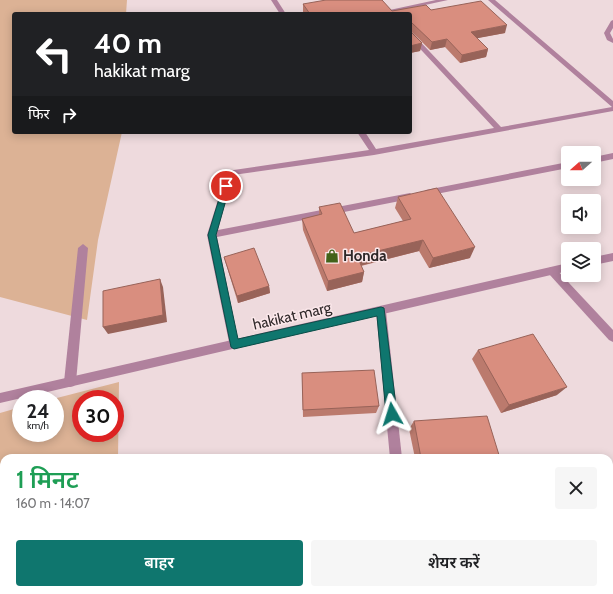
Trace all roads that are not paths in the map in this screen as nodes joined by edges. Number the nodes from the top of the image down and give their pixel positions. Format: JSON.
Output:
{"nodes":[{"id":1,"x":274,"y":0,"type":"edge"},
{"id":2,"x":445,"y":0,"type":"edge"},
{"id":3,"x":491,"y":0,"type":"edge"},
{"id":4,"x":383,"y":6,"type":"edge"},
{"id":5,"x":282,"y":12,"type":"edge"},
{"id":6,"x":389,"y":12,"type":"edge"},
{"id":7,"x":394,"y":12,"type":"edge"},
{"id":8,"x":613,"y":22,"type":"edge"},
{"id":9,"x":412,"y":36,"type":"edge"},
{"id":10,"x":613,"y":41,"type":"edge"},
{"id":11,"x":613,"y":105,"type":"edge"},
{"id":12,"x":613,"y":109,"type":"edge"},
{"id":13,"x":499,"y":129,"type":"junction"},
{"id":14,"x":362,"y":134,"type":"edge"},
{"id":15,"x":374,"y":152,"type":"junction"},
{"id":16,"x":613,"y":156,"type":"edge"},
{"id":17,"x":601,"y":159,"type":"edge"},
{"id":18,"x":561,"y":166,"type":"edge"},
{"id":19,"x":212,"y":235,"type":"junction"},
{"id":20,"x":83,"y":248,"type":"dead end"},
{"id":21,"x":613,"y":257,"type":"edge"},
{"id":22,"x":601,"y":260,"type":"edge"},
{"id":23,"x":561,"y":269,"type":"edge"},
{"id":24,"x":552,"y":271,"type":"junction"},
{"id":25,"x":381,"y":311,"type":"junction"},
{"id":26,"x":613,"y":337,"type":"edge"},
{"id":27,"x":234,"y":344,"type":"junction"},
{"id":28,"x":70,"y":382,"type":"junction"},
{"id":29,"x":0,"y":398,"type":"edge"},
{"id":30,"x":396,"y":454,"type":"edge"}],
"edges":[{"from":1,"to":5,"type":"street"},
{"from":2,"to":7,"type":"street"},
{"from":3,"to":11,"type":"street"},
{"from":4,"to":6,"type":"street"},
{"from":8,"to":10,"type":"street"},
{"from":9,"to":13,"type":"street"},
{"from":12,"to":13,"type":"street"},
{"from":13,"to":15,"type":"street"},
{"from":14,"to":15,"type":"street"},
{"from":15,"to":19,"type":"street"},
{"from":16,"to":17,"type":"street"},
{"from":18,"to":19,"type":"street"},
{"from":19,"to":27,"type":"street"},
{"from":20,"to":28,"type":"street"},
{"from":21,"to":22,"type":"street"},
{"from":23,"to":24,"type":"street","name":"hakikat marg"},
{"from":24,"to":25,"type":"street","name":"hakikat marg"},
{"from":24,"to":26,"type":"street"},
{"from":25,"to":27,"type":"street","name":"hakikat marg"},
{"from":25,"to":30,"type":"street"},
{"from":27,"to":28,"type":"street","name":"hakikat marg"},
{"from":28,"to":29,"type":"street","name":"hakikat marg"}]}
